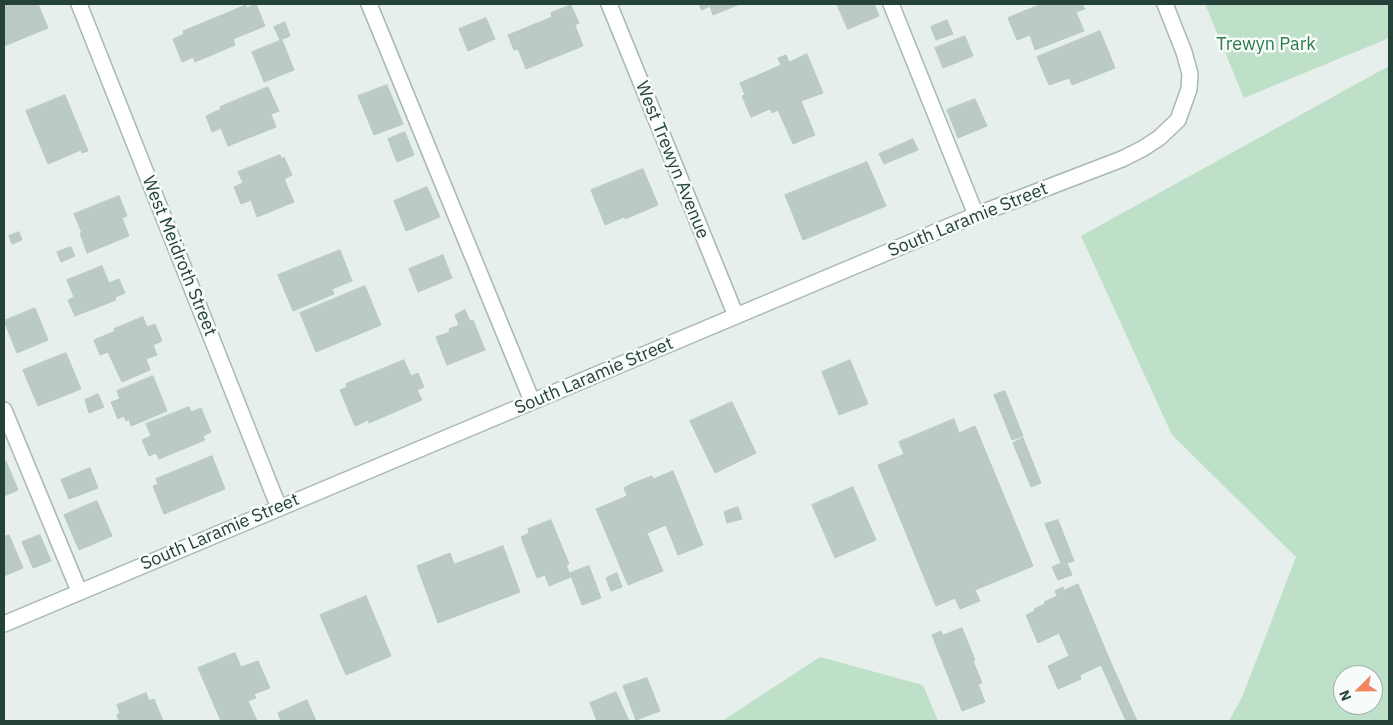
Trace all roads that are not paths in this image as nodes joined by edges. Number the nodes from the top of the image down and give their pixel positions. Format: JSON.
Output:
{"nodes":[{"id":1,"x":79,"y":4,"type":"edge"},
{"id":2,"x":368,"y":4,"type":"edge"},
{"id":3,"x":609,"y":4,"type":"edge"},
{"id":4,"x":891,"y":4,"type":"edge"},
{"id":5,"x":1165,"y":4,"type":"edge"},
{"id":6,"x":976,"y":215,"type":"junction"},
{"id":7,"x":736,"y":316,"type":"junction"},
{"id":8,"x":532,"y":401,"type":"junction"},
{"id":9,"x":4,"y":410,"type":"edge"},
{"id":10,"x":280,"y":508,"type":"junction"},
{"id":11,"x":79,"y":591,"type":"junction"},
{"id":12,"x":4,"y":624,"type":"edge"}],
"edges":[{"from":1,"to":10,"type":"street","name":"West Meidroth Street"},
{"from":2,"to":8,"type":"street"},
{"from":3,"to":7,"type":"street","name":"West Trewyn Avenue"},
{"from":4,"to":6,"type":"street"},
{"from":5,"to":6,"type":"street","name":"South Laramie Street"},
{"from":6,"to":7,"type":"street","name":"South Laramie Street"},
{"from":7,"to":8,"type":"street","name":"South Laramie Street"},
{"from":8,"to":10,"type":"street","name":"South Laramie Street"},
{"from":9,"to":11,"type":"street"},
{"from":10,"to":11,"type":"street","name":"South Laramie Street"},
{"from":11,"to":12,"type":"street","name":"South Laramie Street"}]}
